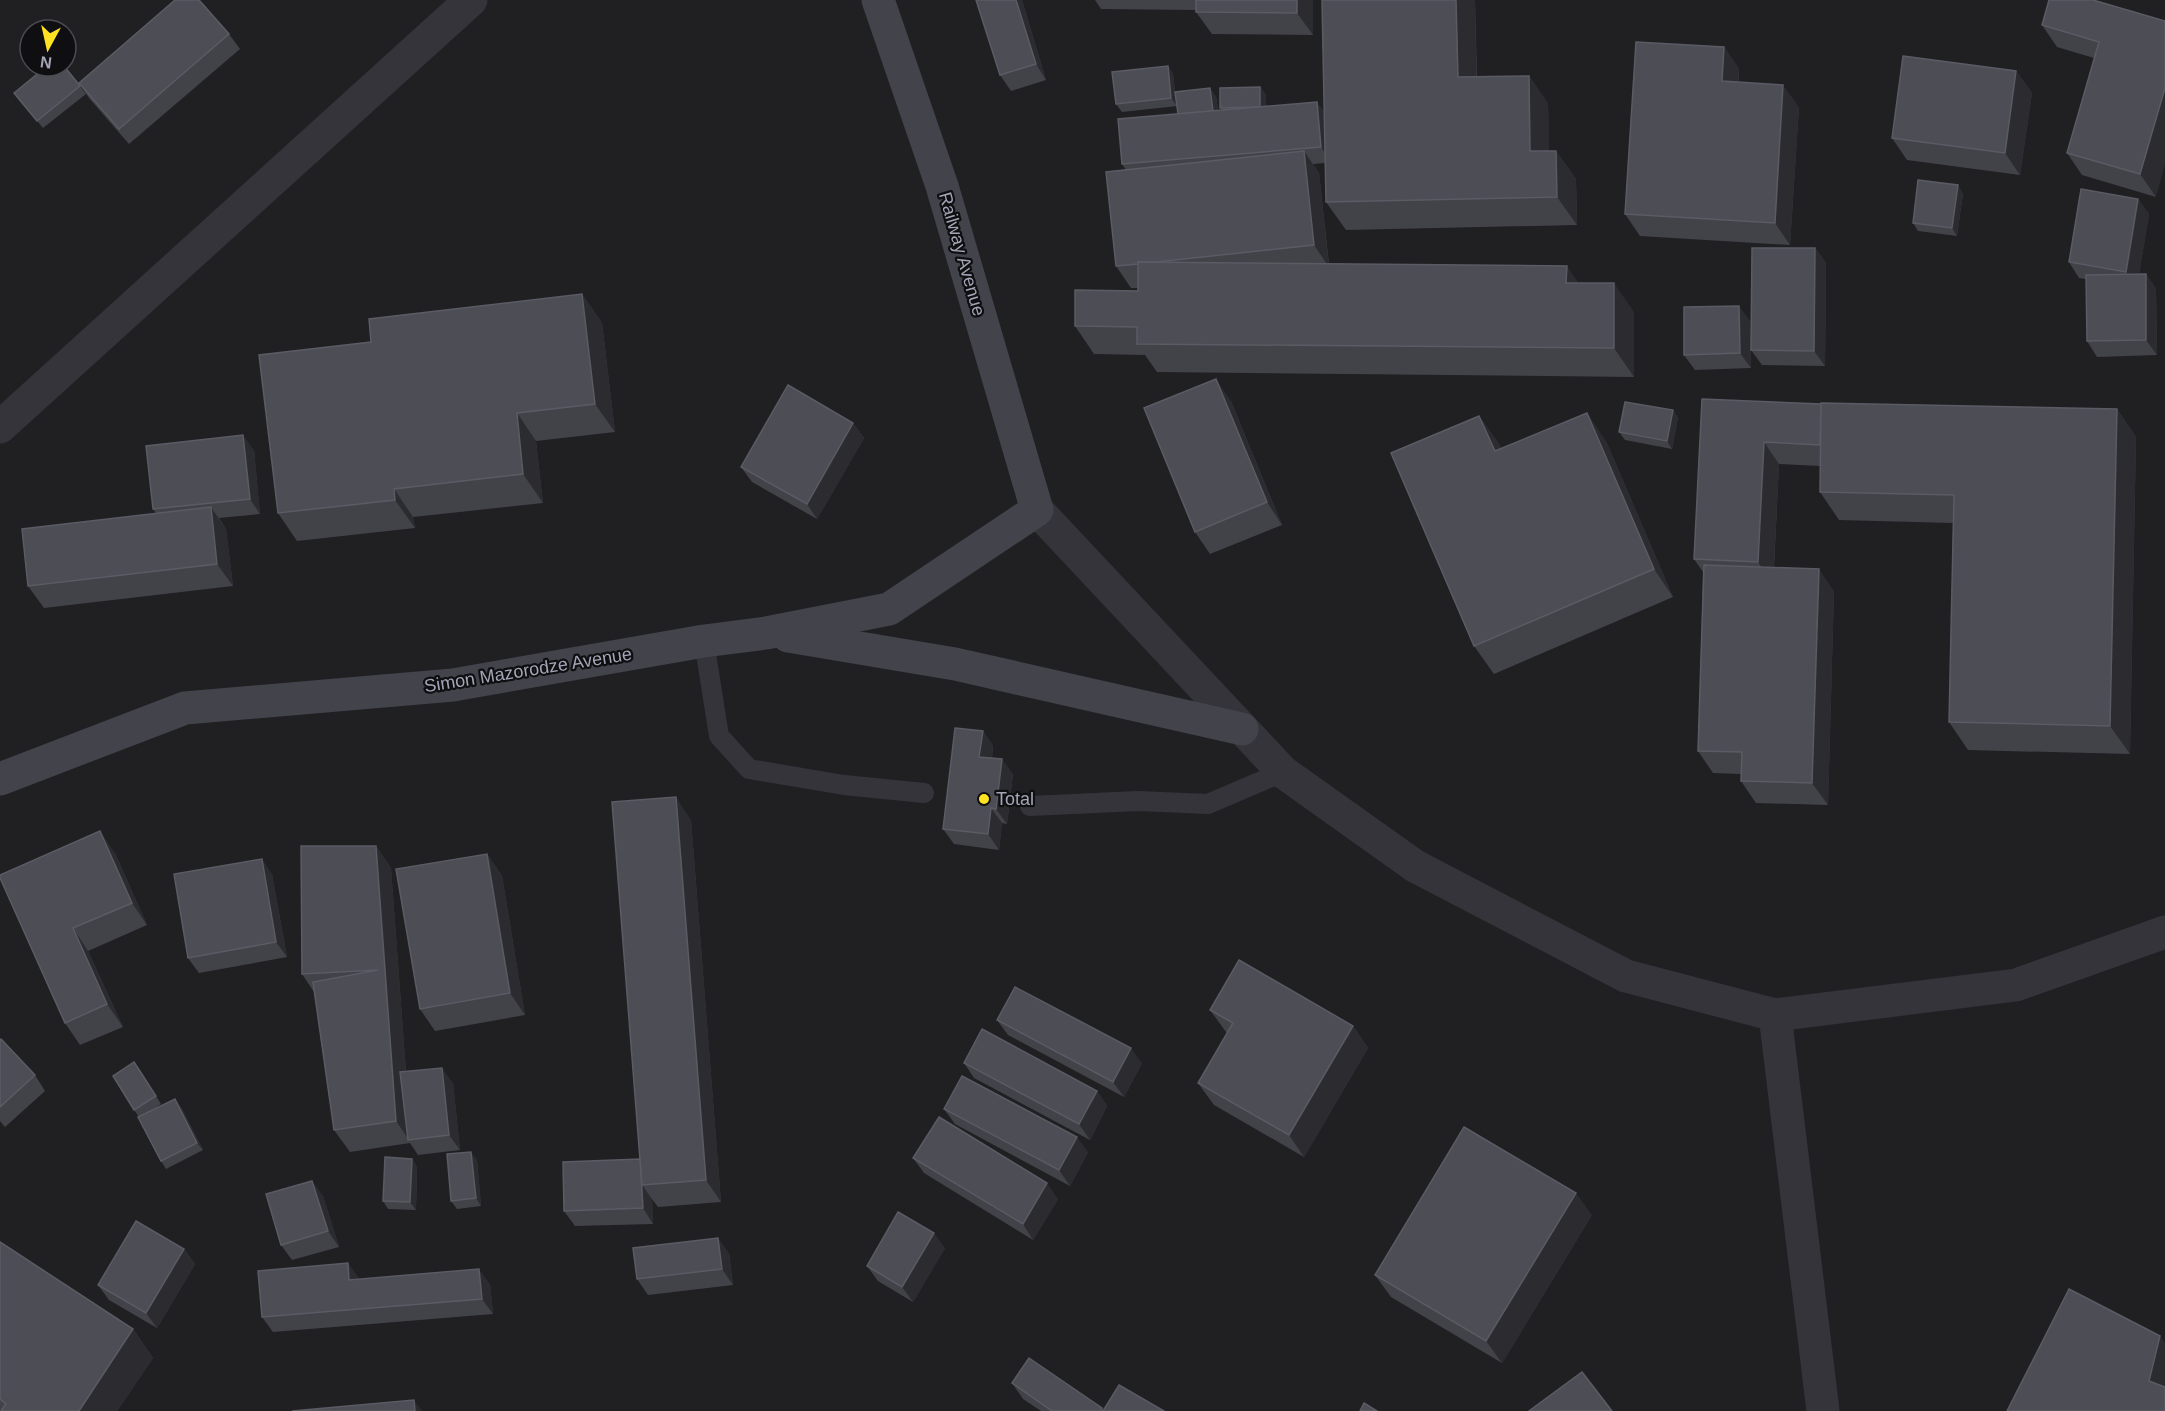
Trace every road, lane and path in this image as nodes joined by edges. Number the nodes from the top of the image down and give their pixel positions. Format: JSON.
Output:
{"nodes":[{"id":1,"x":471,"y":0,"type":"edge"},
{"id":2,"x":878,"y":0,"type":"edge"},
{"id":3,"x":0,"y":427,"type":"edge"},
{"id":4,"x":1037,"y":510,"type":"junction"},
{"id":5,"x":766,"y":633,"type":"junction"},
{"id":6,"x":704,"y":641,"type":"junction"},
{"id":7,"x":1242,"y":729,"type":"junction"},
{"id":8,"x":1283,"y":772,"type":"junction"},
{"id":9,"x":0,"y":778,"type":"edge"},
{"id":10,"x":924,"y":793,"type":"dead end"},
{"id":11,"x":1029,"y":806,"type":"dead end"},
{"id":12,"x":2165,"y":932,"type":"edge"},
{"id":13,"x":1775,"y":1015,"type":"junction"},
{"id":14,"x":1823,"y":1411,"type":"edge"}],
"edges":[{"from":1,"to":3,"type":"street"},
{"from":2,"to":4,"type":"main road","name":"Railway Avenue"},
{"from":4,"to":5,"type":"main road","name":"Simon Mazorodze Avenue"},
{"from":4,"to":7,"type":"street"},
{"from":5,"to":6,"type":"main road","name":"Simon Mazorodze Avenue"},
{"from":5,"to":7,"type":"main road"},
{"from":6,"to":9,"type":"main road","name":"Simon Mazorodze Avenue"},
{"from":6,"to":10,"type":"lane"},
{"from":7,"to":8,"type":"street"},
{"from":8,"to":11,"type":"lane"},
{"from":8,"to":13,"type":"street"},
{"from":12,"to":13,"type":"street"},
{"from":13,"to":14,"type":"street"}]}
